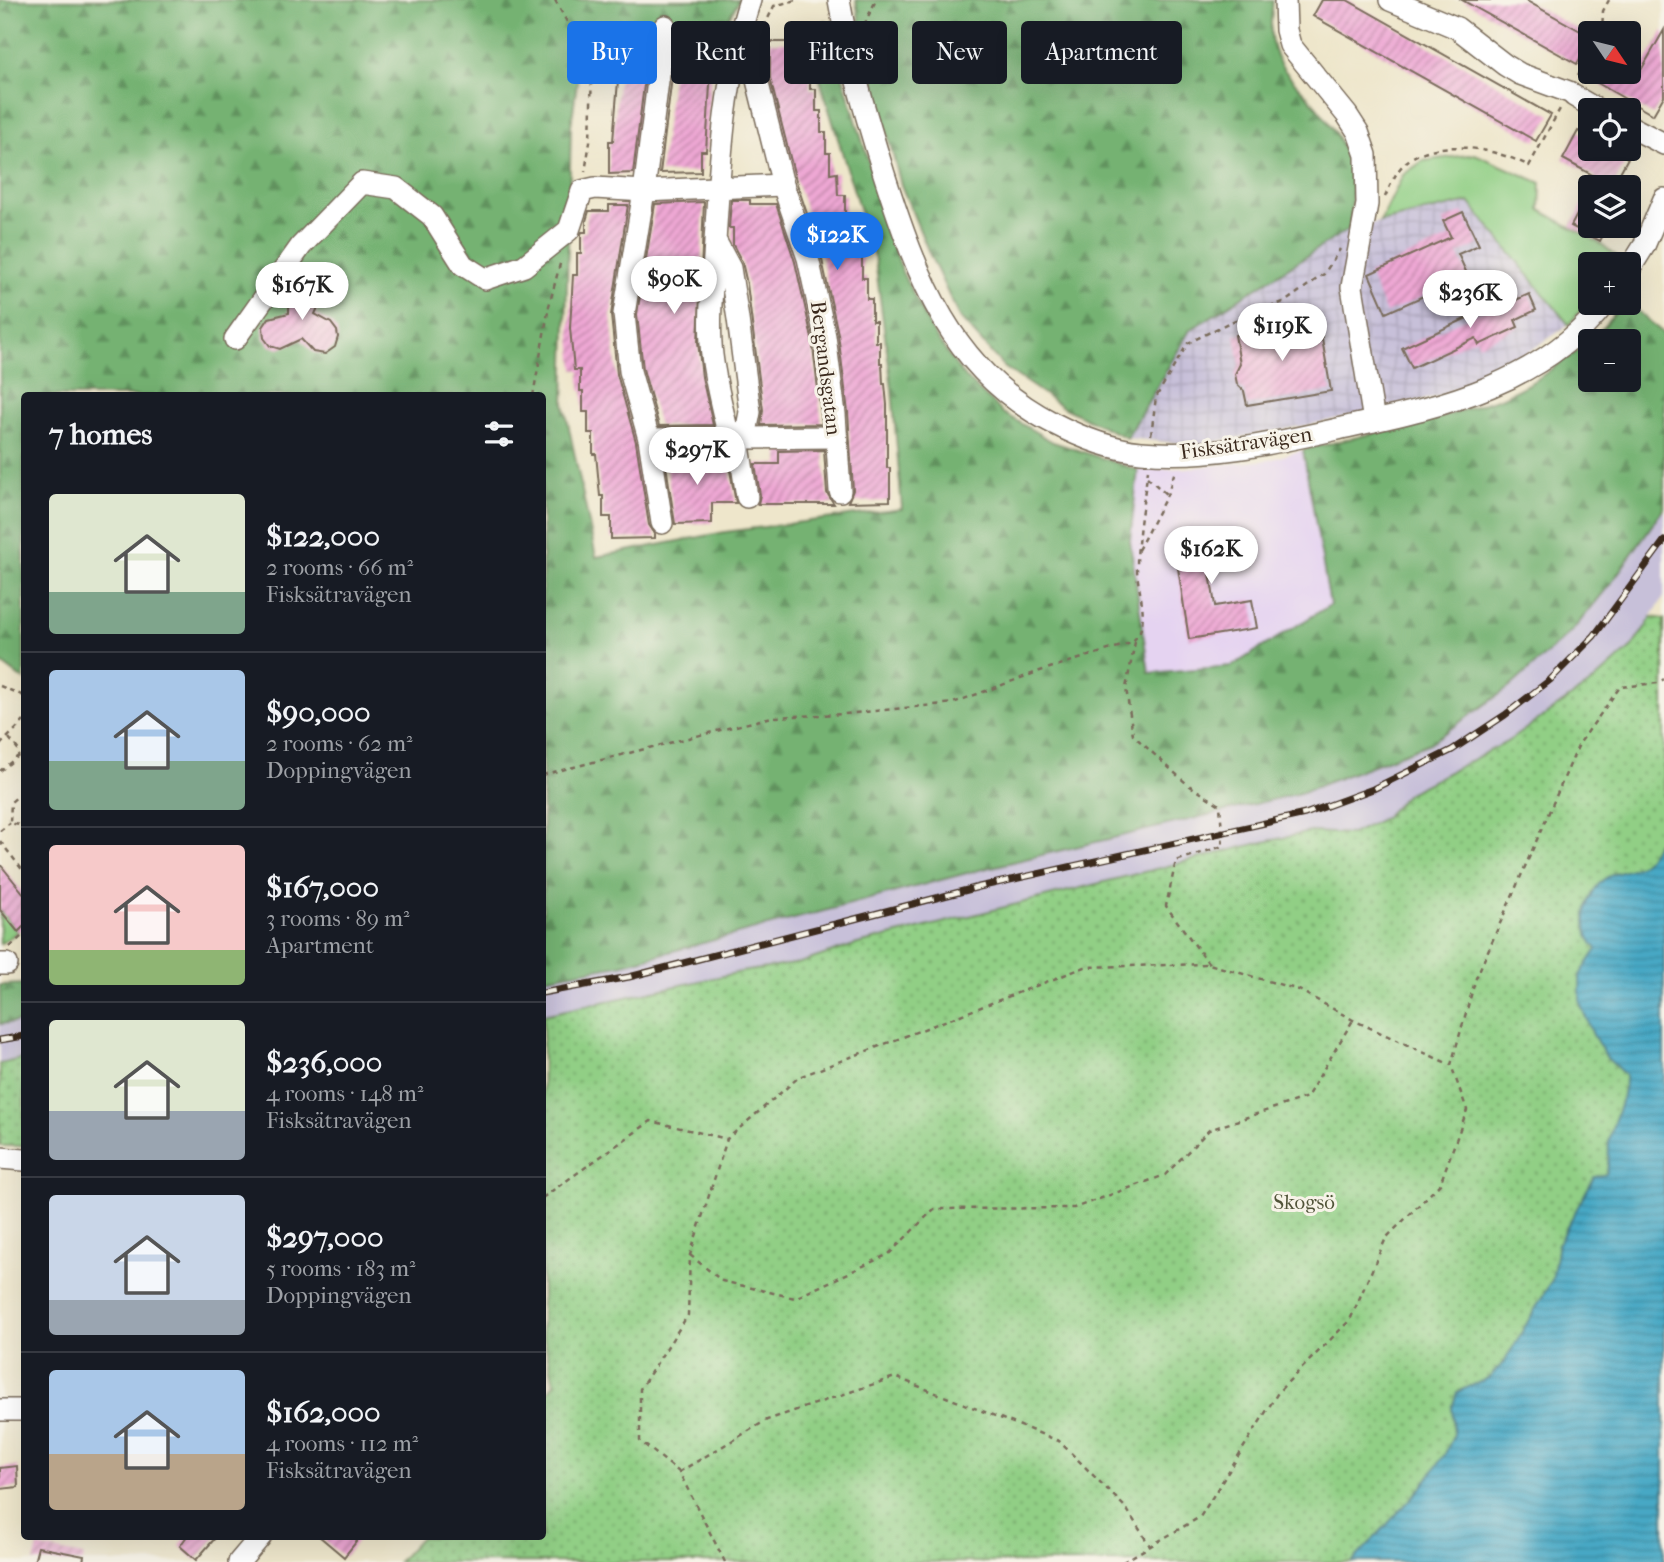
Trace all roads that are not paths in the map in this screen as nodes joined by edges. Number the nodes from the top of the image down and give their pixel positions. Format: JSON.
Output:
{"nodes":[{"id":1,"x":750,"y":0,"type":"edge"},
{"id":2,"x":839,"y":0,"type":"edge"},
{"id":3,"x":1285,"y":0,"type":"edge"},
{"id":4,"x":1390,"y":0,"type":"edge"},
{"id":5,"x":665,"y":26,"type":"dead end"},
{"id":6,"x":758,"y":84,"type":"edge"},
{"id":7,"x":1578,"y":98,"type":"edge"},
{"id":8,"x":1641,"y":132,"type":"edge"},
{"id":9,"x":1664,"y":144,"type":"edge"},
{"id":10,"x":783,"y":185,"type":"junction"},
{"id":11,"x":718,"y":188,"type":"junction"},
{"id":12,"x":644,"y":191,"type":"junction"},
{"id":13,"x":1664,"y":199,"type":"edge"},
{"id":14,"x":715,"y":240,"type":"junction"},
{"id":15,"x":1640,"y":252,"type":"edge"},
{"id":16,"x":1595,"y":315,"type":"edge"},
{"id":17,"x":235,"y":339,"type":"dead end"},
{"id":18,"x":1374,"y":421,"type":"junction"},
{"id":19,"x":738,"y":436,"type":"junction"},
{"id":20,"x":835,"y":437,"type":"junction"},
{"id":21,"x":649,"y":439,"type":"junction"},
{"id":22,"x":840,"y":491,"type":"dead end"},
{"id":23,"x":747,"y":497,"type":"dead end"},
{"id":24,"x":662,"y":523,"type":"dead end"},
{"id":25,"x":0,"y":1158,"type":"edge"},
{"id":26,"x":21,"y":1160,"type":"edge"},
{"id":27,"x":0,"y":1410,"type":"edge"},
{"id":28,"x":21,"y":1410,"type":"edge"},
{"id":29,"x":258,"y":1540,"type":"edge"},
{"id":30,"x":239,"y":1562,"type":"edge"}],
"edges":[{"from":1,"to":11,"type":"street"},
{"from":2,"to":18,"type":"street","name":"Fisksätravägen"},
{"from":3,"to":18,"type":"street"},
{"from":4,"to":7,"type":"street"},
{"from":5,"to":12,"type":"street"},
{"from":6,"to":10,"type":"street","name":"Bergandsgatan"},
{"from":8,"to":9,"type":"street"},
{"from":10,"to":11,"type":"street"},
{"from":10,"to":20,"type":"street","name":"Bergandsgatan"},
{"from":11,"to":12,"type":"street"},
{"from":11,"to":14,"type":"street"},
{"from":12,"to":17,"type":"street"},
{"from":12,"to":21,"type":"street"},
{"from":13,"to":15,"type":"street"},
{"from":14,"to":19,"type":"street"},
{"from":14,"to":19,"type":"street"},
{"from":16,"to":18,"type":"street","name":"Fisksätravägen"},
{"from":19,"to":20,"type":"street"},
{"from":19,"to":21,"type":"street"},
{"from":19,"to":23,"type":"street"},
{"from":20,"to":22,"type":"street","name":"Bergandsgatan"},
{"from":21,"to":24,"type":"street"},
{"from":25,"to":26,"type":"street"},
{"from":27,"to":28,"type":"street"},
{"from":29,"to":30,"type":"street"}]}
